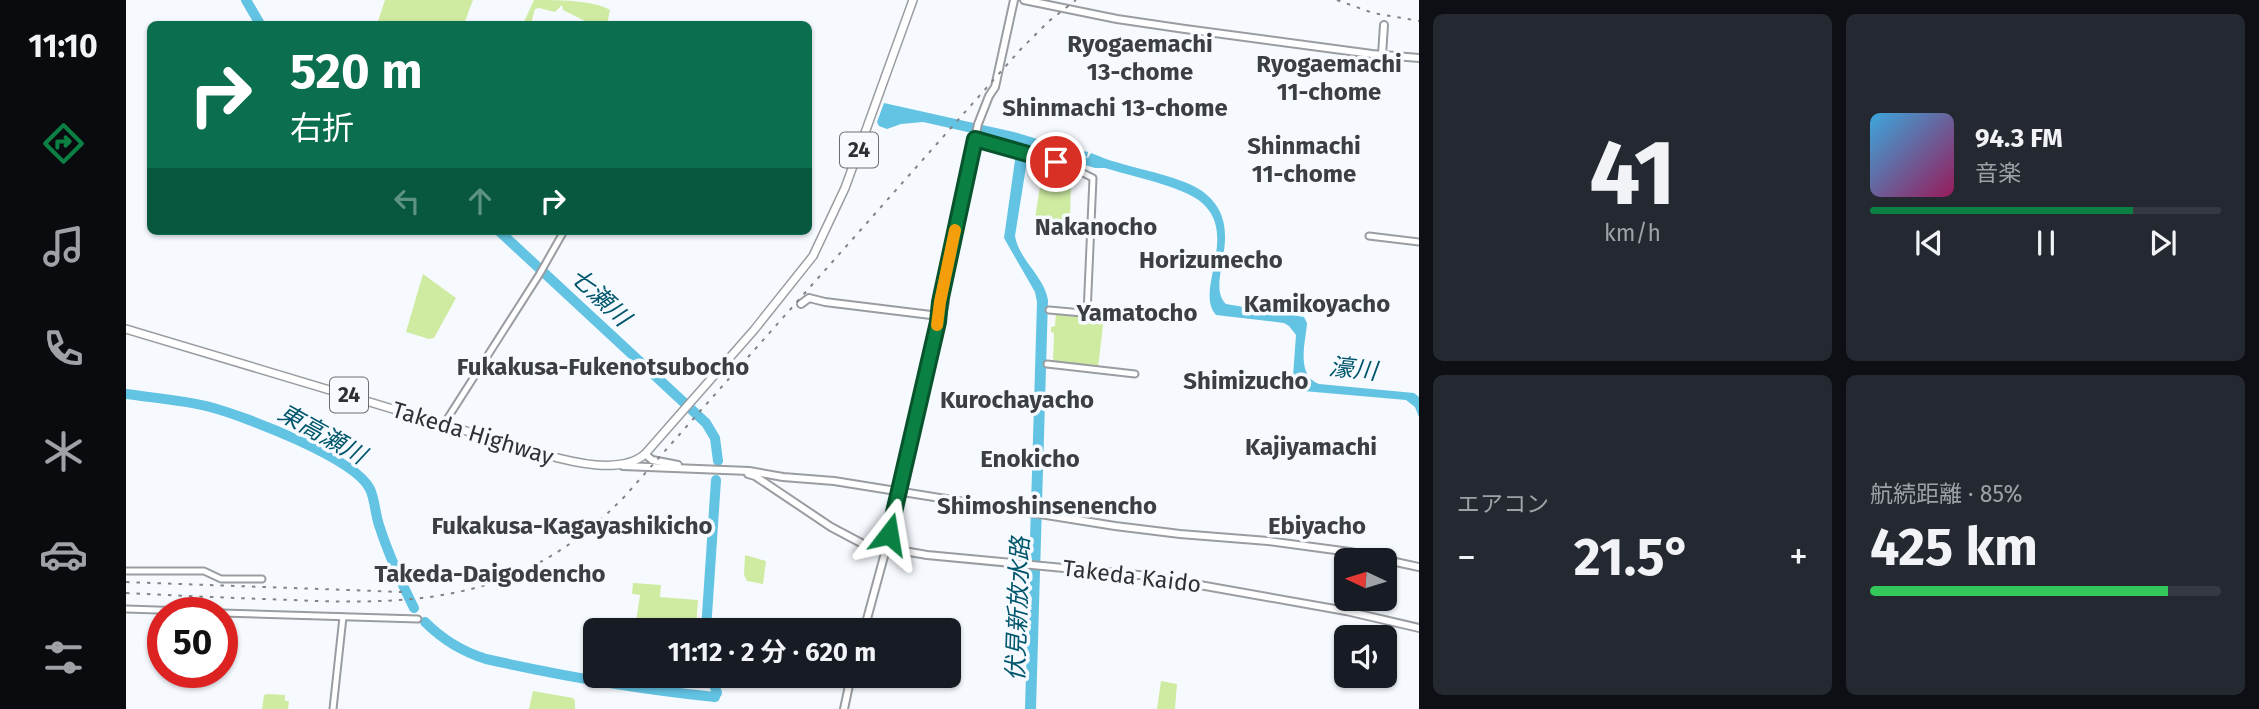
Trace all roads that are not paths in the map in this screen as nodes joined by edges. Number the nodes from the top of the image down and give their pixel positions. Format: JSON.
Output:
{"nodes":[{"id":1,"x":913,"y":0,"type":"edge"},
{"id":2,"x":1014,"y":0,"type":"edge"},
{"id":3,"x":1024,"y":0,"type":"edge"},
{"id":4,"x":1384,"y":25,"type":"dead end"},
{"id":5,"x":1382,"y":55,"type":"junction"},
{"id":6,"x":1419,"y":58,"type":"edge"},
{"id":7,"x":976,"y":137,"type":"junction"},
{"id":8,"x":562,"y":235,"type":"edge"},
{"id":9,"x":1369,"y":236,"type":"dead end"},
{"id":10,"x":1419,"y":242,"type":"edge"},
{"id":11,"x":945,"y":302,"type":"dead end"},
{"id":12,"x":801,"y":304,"type":"dead end"},
{"id":13,"x":1049,"y":310,"type":"dead end"},
{"id":14,"x":1087,"y":314,"type":"junction"},
{"id":15,"x":940,"y":318,"type":"junction"},
{"id":16,"x":1140,"y":318,"type":"dead end"},
{"id":17,"x":126,"y":329,"type":"edge"},
{"id":18,"x":1047,"y":364,"type":"dead end"},
{"id":19,"x":1135,"y":374,"type":"dead end"},
{"id":20,"x":444,"y":424,"type":"junction"},
{"id":21,"x":645,"y":454,"type":"junction"},
{"id":22,"x":621,"y":466,"type":"junction"},
{"id":23,"x":687,"y":468,"type":"junction"},
{"id":24,"x":736,"y":472,"type":"junction"},
{"id":25,"x":766,"y":473,"type":"junction"},
{"id":26,"x":765,"y":484,"type":"junction"},
{"id":27,"x":900,"y":491,"type":"junction"},
{"id":28,"x":886,"y":549,"type":"junction"},
{"id":29,"x":1419,"y":567,"type":"edge"},
{"id":30,"x":126,"y":571,"type":"edge"},
{"id":31,"x":261,"y":579,"type":"dead end"},
{"id":32,"x":126,"y":609,"type":"edge"},
{"id":33,"x":147,"y":610,"type":"edge"},
{"id":34,"x":238,"y":614,"type":"edge"},
{"id":35,"x":342,"y":617,"type":"junction"},
{"id":36,"x":866,"y":618,"type":"edge"},
{"id":37,"x":418,"y":619,"type":"dead end"},
{"id":38,"x":1419,"y":628,"type":"edge"},
{"id":39,"x":848,"y":688,"type":"edge"},
{"id":40,"x":333,"y":709,"type":"edge"},
{"id":41,"x":844,"y":709,"type":"edge"}],
"edges":[{"from":1,"to":21,"type":"highway","number":"24"},
{"from":2,"to":7,"type":"main road"},
{"from":3,"to":5,"type":"main road"},
{"from":4,"to":5,"type":"main road"},
{"from":5,"to":6,"type":"main road"},
{"from":7,"to":14,"type":"street"},
{"from":7,"to":15,"type":"main road"},
{"from":8,"to":20,"type":"street"},
{"from":9,"to":10,"type":"street"},
{"from":11,"to":15,"type":"main road"},
{"from":12,"to":15,"type":"main road"},
{"from":13,"to":14,"type":"street"},
{"from":14,"to":16,"type":"street"},
{"from":15,"to":27,"type":"main road"},
{"from":17,"to":20,"type":"highway","name":"Takeda Highway","number":"24"},
{"from":18,"to":19,"type":"street"},
{"from":20,"to":22,"type":"highway","name":"Takeda Highway","number":"24"},
{"from":21,"to":22,"type":"highway","number":"24"},
{"from":21,"to":23,"type":"main road"},
{"from":22,"to":23,"type":"main road","name":"Takeda Kaido"},
{"from":23,"to":24,"type":"main road","name":"Takeda Kaido"},
{"from":24,"to":25,"type":"main road","name":"Takeda Kaido"},
{"from":24,"to":26,"type":"main road","name":"Takeda Kaido"},
{"from":25,"to":26,"type":"main road"},
{"from":25,"to":27,"type":"main road","name":"Takeda Kaido"},
{"from":26,"to":28,"type":"main road","name":"Takeda Kaido"},
{"from":27,"to":28,"type":"main road"},
{"from":27,"to":29,"type":"main road","name":"Takeda Kaido"},
{"from":28,"to":36,"type":"main road"},
{"from":28,"to":38,"type":"main road","name":"Takeda Kaido"},
{"from":30,"to":31,"type":"street"},
{"from":32,"to":33,"type":"street"},
{"from":34,"to":35,"type":"street"},
{"from":35,"to":37,"type":"street"},
{"from":35,"to":40,"type":"street"},
{"from":39,"to":41,"type":"main road"}]}
